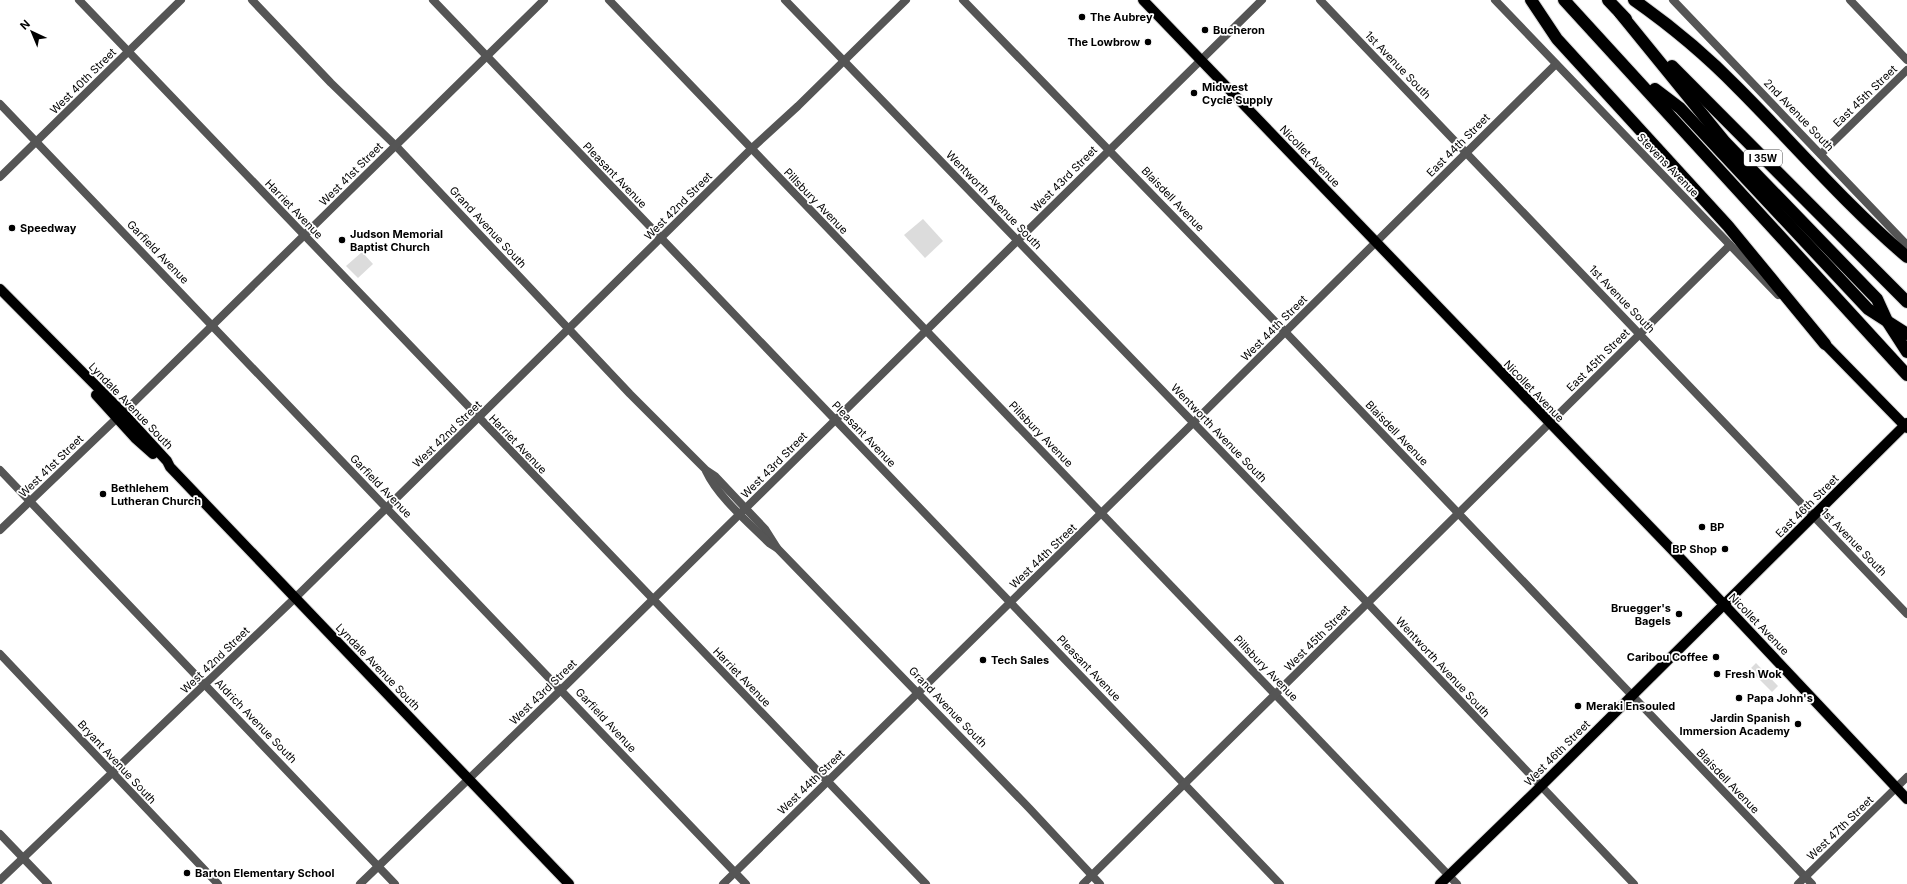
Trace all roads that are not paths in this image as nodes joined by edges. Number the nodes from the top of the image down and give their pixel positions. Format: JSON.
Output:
{"nodes":[{"id":1,"x":79,"y":0,"type":"edge"},
{"id":2,"x":181,"y":0,"type":"edge"},
{"id":3,"x":252,"y":0,"type":"edge"},
{"id":4,"x":433,"y":0,"type":"edge"},
{"id":5,"x":544,"y":0,"type":"edge"},
{"id":6,"x":609,"y":0,"type":"edge"},
{"id":7,"x":785,"y":0,"type":"edge"},
{"id":8,"x":906,"y":0,"type":"edge"},
{"id":9,"x":964,"y":0,"type":"edge"},
{"id":10,"x":1143,"y":0,"type":"edge"},
{"id":11,"x":1262,"y":0,"type":"edge"},
{"id":12,"x":1320,"y":0,"type":"edge"},
{"id":13,"x":1495,"y":0,"type":"edge"},
{"id":14,"x":1531,"y":0,"type":"edge"},
{"id":15,"x":1564,"y":0,"type":"edge"},
{"id":16,"x":1608,"y":0,"type":"edge"},
{"id":17,"x":1634,"y":0,"type":"edge"},
{"id":18,"x":1673,"y":0,"type":"edge"},
{"id":19,"x":1850,"y":0,"type":"edge"},
{"id":20,"x":1620,"y":13,"type":"junction"},
{"id":21,"x":128,"y":52,"type":"junction"},
{"id":22,"x":486,"y":56,"type":"junction"},
{"id":23,"x":1201,"y":60,"type":"junction"},
{"id":24,"x":1907,"y":60,"type":"edge"},
{"id":25,"x":844,"y":62,"type":"junction"},
{"id":26,"x":1556,"y":64,"type":"junction"},
{"id":27,"x":1907,"y":70,"type":"edge"},
{"id":28,"x":1634,"y":75,"type":"junction"},
{"id":29,"x":0,"y":104,"type":"edge"},
{"id":30,"x":37,"y":142,"type":"junction"},
{"id":31,"x":396,"y":146,"type":"junction"},
{"id":32,"x":751,"y":149,"type":"junction"},
{"id":33,"x":1109,"y":150,"type":"junction"},
{"id":34,"x":1466,"y":152,"type":"junction"},
{"id":35,"x":1821,"y":154,"type":"junction"},
{"id":36,"x":0,"y":178,"type":"edge"},
{"id":37,"x":305,"y":235,"type":"junction"},
{"id":38,"x":660,"y":239,"type":"junction"},
{"id":39,"x":1018,"y":240,"type":"junction"},
{"id":40,"x":1376,"y":242,"type":"junction"},
{"id":41,"x":1730,"y":245,"type":"junction"},
{"id":42,"x":1907,"y":245,"type":"edge"},
{"id":43,"x":1907,"y":257,"type":"edge"},
{"id":44,"x":0,"y":289,"type":"edge"},
{"id":45,"x":1907,"y":302,"type":"edge"},
{"id":46,"x":1887,"y":321,"type":"junction"},
{"id":47,"x":213,"y":325,"type":"junction"},
{"id":48,"x":569,"y":329,"type":"junction"},
{"id":49,"x":926,"y":330,"type":"junction"},
{"id":50,"x":1286,"y":332,"type":"junction"},
{"id":51,"x":1640,"y":334,"type":"junction"},
{"id":52,"x":1907,"y":334,"type":"edge"},
{"id":53,"x":1825,"y":344,"type":"junction"},
{"id":54,"x":1907,"y":352,"type":"edge"},
{"id":55,"x":1907,"y":375,"type":"edge"},
{"id":56,"x":120,"y":416,"type":"junction"},
{"id":57,"x":478,"y":418,"type":"junction"},
{"id":58,"x":836,"y":420,"type":"junction"},
{"id":59,"x":1194,"y":423,"type":"junction"},
{"id":60,"x":1549,"y":424,"type":"junction"},
{"id":61,"x":1906,"y":426,"type":"edge"},
{"id":62,"x":0,"y":470,"type":"edge"},
{"id":63,"x":30,"y":501,"type":"junction"},
{"id":64,"x":387,"y":508,"type":"junction"},
{"id":65,"x":743,"y":511,"type":"junction"},
{"id":66,"x":1102,"y":513,"type":"junction"},
{"id":67,"x":1459,"y":513,"type":"junction"},
{"id":68,"x":1814,"y":516,"type":"junction"},
{"id":69,"x":0,"y":530,"type":"edge"},
{"id":70,"x":295,"y":598,"type":"junction"},
{"id":71,"x":653,"y":600,"type":"junction"},
{"id":72,"x":1010,"y":603,"type":"junction"},
{"id":73,"x":1367,"y":603,"type":"junction"},
{"id":74,"x":1724,"y":605,"type":"junction"},
{"id":75,"x":1907,"y":614,"type":"edge"},
{"id":76,"x":0,"y":654,"type":"edge"},
{"id":77,"x":205,"y":684,"type":"junction"},
{"id":78,"x":562,"y":690,"type":"junction"},
{"id":79,"x":919,"y":693,"type":"junction"},
{"id":80,"x":1275,"y":694,"type":"junction"},
{"id":81,"x":1632,"y":696,"type":"junction"},
{"id":82,"x":112,"y":772,"type":"junction"},
{"id":83,"x":1907,"y":777,"type":"edge"},
{"id":84,"x":469,"y":779,"type":"junction"},
{"id":85,"x":827,"y":782,"type":"junction"},
{"id":86,"x":1185,"y":784,"type":"junction"},
{"id":87,"x":1540,"y":787,"type":"junction"},
{"id":88,"x":1896,"y":788,"type":"junction"},
{"id":89,"x":1907,"y":799,"type":"edge"},
{"id":90,"x":0,"y":834,"type":"edge"},
{"id":91,"x":23,"y":858,"type":"junction"},
{"id":92,"x":379,"y":866,"type":"junction"},
{"id":93,"x":735,"y":873,"type":"junction"},
{"id":94,"x":1092,"y":875,"type":"junction"},
{"id":95,"x":1449,"y":875,"type":"junction"},
{"id":96,"x":1806,"y":877,"type":"junction"},
{"id":97,"x":0,"y":880,"type":"edge"},
{"id":98,"x":48,"y":884,"type":"edge"},
{"id":99,"x":218,"y":884,"type":"edge"},
{"id":100,"x":360,"y":884,"type":"edge"},
{"id":101,"x":396,"y":884,"type":"edge"},
{"id":102,"x":569,"y":884,"type":"edge"},
{"id":103,"x":723,"y":884,"type":"edge"},
{"id":104,"x":746,"y":884,"type":"edge"},
{"id":105,"x":926,"y":884,"type":"edge"},
{"id":106,"x":1083,"y":884,"type":"edge"},
{"id":107,"x":1100,"y":884,"type":"edge"},
{"id":108,"x":1280,"y":884,"type":"edge"},
{"id":109,"x":1440,"y":884,"type":"edge"},
{"id":110,"x":1458,"y":884,"type":"edge"},
{"id":111,"x":1634,"y":884,"type":"edge"},
{"id":112,"x":1798,"y":884,"type":"edge"},
{"id":113,"x":1812,"y":884,"type":"edge"}],
"edges":[{"from":1,"to":21,"type":"street","name":"Harriet Avenue"},
{"from":2,"to":21,"type":"street","name":"West 40th Street"},
{"from":3,"to":31,"type":"street","name":"Grand Avenue South"},
{"from":4,"to":22,"type":"street","name":"Pleasant Avenue"},
{"from":5,"to":22,"type":"street","name":"West 41st Street"},
{"from":6,"to":32,"type":"street","name":"Pillsbury Avenue"},
{"from":7,"to":25,"type":"street","name":"Wentworth Avenue South"},
{"from":8,"to":25,"type":"street","name":"West 42nd Street"},
{"from":9,"to":33,"type":"street","name":"Blaisdell Avenue"},
{"from":10,"to":23,"type":"main road","name":"Nicollet Avenue"},
{"from":11,"to":23,"type":"street","name":"West 43rd Street"},
{"from":12,"to":34,"type":"street","name":"1st Avenue South"},
{"from":13,"to":26,"type":"street","name":"Stevens Avenue"},
{"from":14,"to":53,"type":"highway"},
{"from":15,"to":28,"type":"highway"},
{"from":16,"to":20,"type":"highway","number":"I 35W"},
{"from":17,"to":43,"type":"highway"},
{"from":18,"to":35,"type":"street","name":"2nd Avenue South"},
{"from":19,"to":24,"type":"street"},
{"from":20,"to":45,"type":"highway","number":"I 35W"},
{"from":20,"to":46,"type":"highway"},
{"from":21,"to":30,"type":"street","name":"West 40th Street"},
{"from":21,"to":37,"type":"street","name":"Harriet Avenue"},
{"from":22,"to":31,"type":"street","name":"West 41st Street"},
{"from":22,"to":38,"type":"street","name":"Pleasant Avenue"},
{"from":23,"to":33,"type":"street","name":"West 43rd Street"},
{"from":23,"to":40,"type":"main road","name":"Nicollet Avenue"},
{"from":25,"to":32,"type":"street","name":"West 42nd Street"},
{"from":25,"to":39,"type":"street","name":"Wentworth Avenue South"},
{"from":26,"to":34,"type":"street","name":"East 44th Street"},
{"from":26,"to":41,"type":"street","name":"Stevens Avenue"},
{"from":27,"to":35,"type":"street","name":"East 45th Street"},
{"from":28,"to":46,"type":"highway"},
{"from":28,"to":55,"type":"highway"},
{"from":29,"to":30,"type":"street","name":"Garfield Avenue"},
{"from":30,"to":36,"type":"street","name":"West 40th Street"},
{"from":30,"to":47,"type":"street","name":"Garfield Avenue"},
{"from":31,"to":37,"type":"street","name":"West 41st Street"},
{"from":31,"to":48,"type":"street","name":"Grand Avenue South"},
{"from":32,"to":38,"type":"street","name":"West 42nd Street"},
{"from":32,"to":49,"type":"street","name":"Pillsbury Avenue"},
{"from":33,"to":39,"type":"street","name":"West 43rd Street"},
{"from":33,"to":50,"type":"street","name":"Blaisdell Avenue"},
{"from":34,"to":40,"type":"street","name":"East 44th Street"},
{"from":34,"to":51,"type":"street","name":"1st Avenue South"},
{"from":35,"to":42,"type":"street","name":"2nd Avenue South"},
{"from":37,"to":47,"type":"street","name":"West 41st Street"},
{"from":37,"to":57,"type":"street","name":"Harriet Avenue"},
{"from":38,"to":48,"type":"street","name":"West 42nd Street"},
{"from":38,"to":58,"type":"street","name":"Pleasant Avenue"},
{"from":39,"to":49,"type":"street","name":"West 43rd Street"},
{"from":39,"to":59,"type":"street","name":"Wentworth Avenue South"},
{"from":40,"to":50,"type":"street","name":"West 44th Street"},
{"from":40,"to":60,"type":"main road","name":"Nicollet Avenue"},
{"from":41,"to":51,"type":"street","name":"East 45th Street"},
{"from":41,"to":53,"type":"street","name":"Stevens Avenue"},
{"from":44,"to":56,"type":"main road","name":"Lyndale Avenue South"},
{"from":46,"to":52,"type":"highway"},
{"from":46,"to":54,"type":"highway"},
{"from":47,"to":56,"type":"street","name":"West 41st Street"},
{"from":47,"to":64,"type":"street","name":"Garfield Avenue"},
{"from":48,"to":57,"type":"street","name":"West 42nd Street"},
{"from":48,"to":65,"type":"street","name":"Grand Avenue South"},
{"from":49,"to":58,"type":"street","name":"West 43rd Street"},
{"from":49,"to":66,"type":"street","name":"Pillsbury Avenue"},
{"from":50,"to":59,"type":"street","name":"West 44th Street"},
{"from":50,"to":67,"type":"street","name":"Blaisdell Avenue"},
{"from":51,"to":60,"type":"street","name":"East 45th Street"},
{"from":51,"to":68,"type":"street","name":"1st Avenue South"},
{"from":53,"to":61,"type":"main road"},
{"from":56,"to":63,"type":"street","name":"West 41st Street"},
{"from":56,"to":70,"type":"main road","name":"Lyndale Avenue South"},
{"from":57,"to":64,"type":"street","name":"West 42nd Street"},
{"from":57,"to":71,"type":"street","name":"Harriet Avenue"},
{"from":58,"to":65,"type":"street","name":"West 43rd Street"},
{"from":58,"to":72,"type":"street","name":"Pleasant Avenue"},
{"from":59,"to":66,"type":"street","name":"West 44th Street"},
{"from":59,"to":73,"type":"street","name":"Wentworth Avenue South"},
{"from":60,"to":67,"type":"street","name":"West 45th Street"},
{"from":60,"to":74,"type":"main road","name":"Nicollet Avenue"},
{"from":61,"to":68,"type":"main road","name":"East 46th Street"},
{"from":62,"to":63,"type":"street","name":"Aldrich Avenue South"},
{"from":63,"to":69,"type":"street","name":"West 41st Street"},
{"from":63,"to":77,"type":"street","name":"Aldrich Avenue South"},
{"from":64,"to":70,"type":"street","name":"West 42nd Street"},
{"from":64,"to":78,"type":"street","name":"Garfield Avenue"},
{"from":65,"to":71,"type":"street","name":"West 43rd Street"},
{"from":65,"to":79,"type":"street","name":"Grand Avenue South"},
{"from":66,"to":72,"type":"street","name":"West 44th Street"},
{"from":66,"to":80,"type":"street","name":"Pillsbury Avenue"},
{"from":67,"to":73,"type":"street","name":"West 45th Street"},
{"from":67,"to":81,"type":"street","name":"Blaisdell Avenue"},
{"from":68,"to":74,"type":"main road","name":"East 46th Street"},
{"from":68,"to":75,"type":"street","name":"1st Avenue South"},
{"from":70,"to":77,"type":"street","name":"West 42nd Street"},
{"from":70,"to":84,"type":"main road","name":"Lyndale Avenue South"},
{"from":71,"to":78,"type":"street","name":"West 43rd Street"},
{"from":71,"to":85,"type":"street","name":"Harriet Avenue"},
{"from":72,"to":79,"type":"street","name":"West 44th Street"},
{"from":72,"to":86,"type":"street","name":"Pleasant Avenue"},
{"from":73,"to":80,"type":"street","name":"West 45th Street"},
{"from":73,"to":87,"type":"street","name":"Wentworth Avenue South"},
{"from":74,"to":81,"type":"main road","name":"West 46th Street"},
{"from":74,"to":88,"type":"main road","name":"Nicollet Avenue"},
{"from":76,"to":82,"type":"street","name":"Bryant Avenue South"},
{"from":77,"to":82,"type":"street","name":"West 42nd Street"},
{"from":77,"to":92,"type":"street","name":"Aldrich Avenue South"},
{"from":78,"to":84,"type":"street","name":"West 43rd Street"},
{"from":78,"to":93,"type":"street","name":"Garfield Avenue"},
{"from":79,"to":85,"type":"street","name":"West 44th Street"},
{"from":79,"to":94,"type":"street","name":"Grand Avenue South"},
{"from":80,"to":86,"type":"street","name":"West 45th Street"},
{"from":80,"to":95,"type":"street","name":"Pillsbury Avenue"},
{"from":81,"to":87,"type":"main road","name":"West 46th Street"},
{"from":81,"to":96,"type":"street","name":"Blaisdell Avenue"},
{"from":82,"to":91,"type":"street","name":"West 42nd Street"},
{"from":82,"to":99,"type":"street","name":"Bryant Avenue South"},
{"from":83,"to":88,"type":"street","name":"West 47th Street"},
{"from":84,"to":92,"type":"street","name":"West 43rd Street"},
{"from":84,"to":102,"type":"main road","name":"Lyndale Avenue South"},
{"from":85,"to":93,"type":"street","name":"West 44th Street"},
{"from":85,"to":105,"type":"street","name":"Harriet Avenue"},
{"from":86,"to":94,"type":"street","name":"West 45th Street"},
{"from":86,"to":108,"type":"street","name":"Pleasant Avenue"},
{"from":87,"to":95,"type":"main road","name":"West 46th Street"},
{"from":87,"to":111,"type":"street","name":"Wentworth Avenue South"},
{"from":88,"to":89,"type":"main road","name":"Nicollet Avenue"},
{"from":88,"to":96,"type":"street","name":"West 47th Street"},
{"from":90,"to":91,"type":"street"},
{"from":91,"to":97,"type":"street","name":"West 42nd Street"},
{"from":91,"to":98,"type":"street"},
{"from":92,"to":100,"type":"street","name":"West 43rd Street"},
{"from":92,"to":101,"type":"street","name":"Aldrich Avenue South"},
{"from":93,"to":103,"type":"street","name":"West 44th Street"},
{"from":93,"to":104,"type":"street","name":"Garfield Avenue"},
{"from":94,"to":106,"type":"street","name":"West 45th Street"},
{"from":94,"to":107,"type":"street","name":"Grand Avenue South"},
{"from":95,"to":109,"type":"main road","name":"West 46th Street"},
{"from":95,"to":110,"type":"street","name":"Pillsbury Avenue"},
{"from":96,"to":112,"type":"street","name":"West 47th Street"},
{"from":96,"to":113,"type":"street","name":"Blaisdell Avenue"}]}
